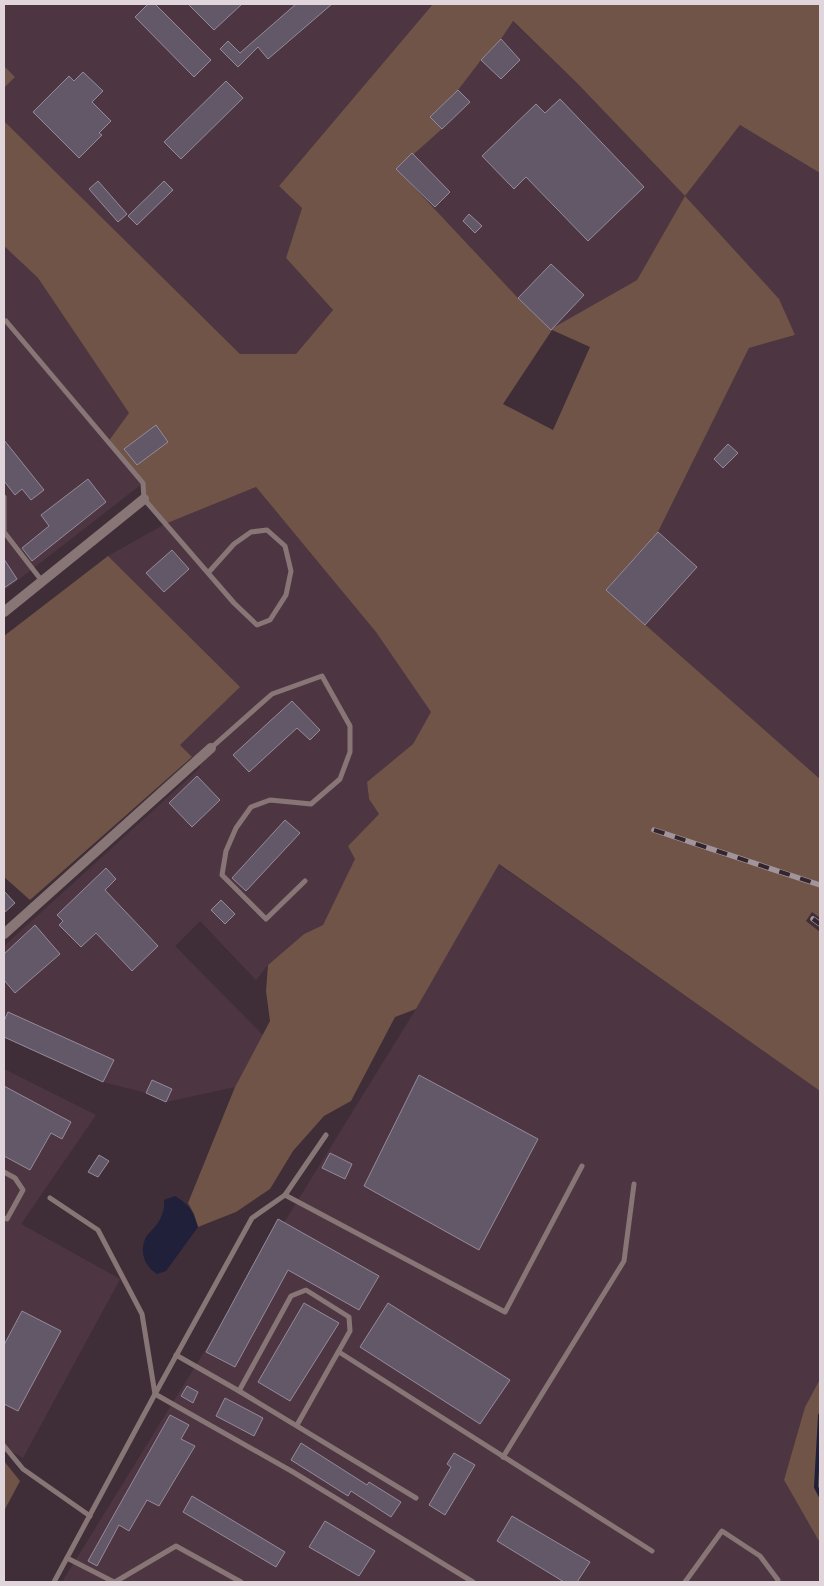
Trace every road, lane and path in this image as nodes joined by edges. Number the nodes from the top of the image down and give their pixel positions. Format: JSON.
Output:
{"nodes":[{"id":1,"x":6,"y":320,"type":"dead end"},
{"id":2,"x":4,"y":497,"type":"edge"},
{"id":3,"x":144,"y":500,"type":"junction"},
{"id":4,"x":208,"y":573,"type":"junction"},
{"id":5,"x":42,"y":581,"type":"junction"},
{"id":6,"x":4,"y":612,"type":"edge"},
{"id":7,"x":211,"y":748,"type":"joint"},
{"id":8,"x":305,"y":881,"type":"dead end"},
{"id":9,"x":4,"y":934,"type":"edge"},
{"id":10,"x":326,"y":1135,"type":"dead end"},
{"id":11,"x":582,"y":1166,"type":"dead end"},
{"id":12,"x":4,"y":1172,"type":"edge"},
{"id":13,"x":634,"y":1184,"type":"dead end"},
{"id":14,"x":286,"y":1194,"type":"junction"},
{"id":15,"x":50,"y":1198,"type":"dead end"},
{"id":16,"x":4,"y":1218,"type":"edge"},
{"id":17,"x":339,"y":1352,"type":"junction"},
{"id":18,"x":176,"y":1356,"type":"junction"},
{"id":19,"x":238,"y":1391,"type":"junction"},
{"id":20,"x":155,"y":1394,"type":"junction"},
{"id":21,"x":296,"y":1425,"type":"junction"},
{"id":22,"x":4,"y":1446,"type":"edge"},
{"id":23,"x":503,"y":1456,"type":"junction"},
{"id":24,"x":416,"y":1498,"type":"dead end"},
{"id":25,"x":90,"y":1516,"type":"junction"},
{"id":26,"x":652,"y":1551,"type":"dead end"},
{"id":27,"x":67,"y":1558,"type":"junction"},
{"id":28,"x":54,"y":1582,"type":"edge"},
{"id":29,"x":115,"y":1582,"type":"edge"},
{"id":30,"x":240,"y":1582,"type":"edge"},
{"id":31,"x":473,"y":1582,"type":"edge"},
{"id":32,"x":685,"y":1582,"type":"edge"},
{"id":33,"x":777,"y":1582,"type":"edge"}],
"edges":[{"from":1,"to":3,"type":"lane"},
{"from":2,"to":5,"type":"lane"},
{"from":3,"to":4,"type":"lane"},
{"from":3,"to":5,"type":"street"},
{"from":4,"to":4,"type":"lane"},
{"from":5,"to":6,"type":"street"},
{"from":7,"to":8,"type":"lane"},
{"from":7,"to":9,"type":"street"},
{"from":10,"to":14,"type":"lane"},
{"from":11,"to":14,"type":"lane"},
{"from":12,"to":16,"type":"lane"},
{"from":13,"to":23,"type":"lane"},
{"from":14,"to":18,"type":"lane"},
{"from":15,"to":20,"type":"lane"},
{"from":17,"to":19,"type":"lane"},
{"from":17,"to":21,"type":"lane"},
{"from":17,"to":23,"type":"lane"},
{"from":18,"to":19,"type":"lane"},
{"from":18,"to":20,"type":"lane"},
{"from":19,"to":21,"type":"lane"},
{"from":20,"to":25,"type":"lane"},
{"from":20,"to":31,"type":"lane"},
{"from":21,"to":24,"type":"lane"},
{"from":22,"to":25,"type":"lane"},
{"from":23,"to":26,"type":"lane"},
{"from":25,"to":27,"type":"lane"},
{"from":27,"to":28,"type":"lane"},
{"from":27,"to":29,"type":"lane"},
{"from":29,"to":30,"type":"lane"},
{"from":32,"to":33,"type":"lane"}]}
